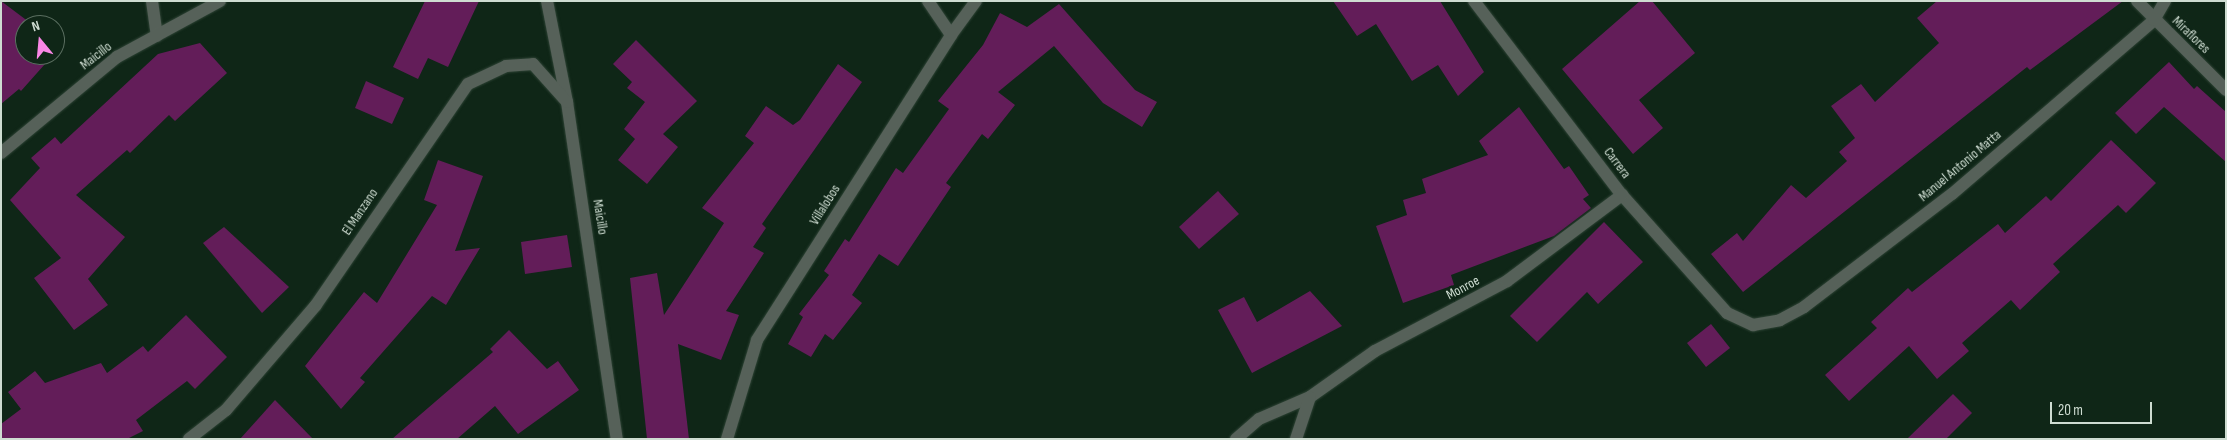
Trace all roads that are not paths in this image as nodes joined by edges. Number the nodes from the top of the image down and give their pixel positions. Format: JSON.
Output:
{"nodes":[{"id":1,"x":152,"y":1,"type":"edge"},
{"id":2,"x":220,"y":1,"type":"edge"},
{"id":3,"x":547,"y":1,"type":"edge"},
{"id":4,"x":928,"y":1,"type":"edge"},
{"id":5,"x":976,"y":1,"type":"edge"},
{"id":6,"x":1474,"y":1,"type":"edge"},
{"id":7,"x":2137,"y":1,"type":"edge"},
{"id":8,"x":2165,"y":1,"type":"edge"},
{"id":9,"x":2154,"y":20,"type":"junction"},
{"id":10,"x":950,"y":35,"type":"junction"},
{"id":11,"x":157,"y":36,"type":"junction"},
{"id":12,"x":2226,"y":90,"type":"edge"},
{"id":13,"x":568,"y":102,"type":"junction"},
{"id":14,"x":1,"y":153,"type":"edge"},
{"id":15,"x":1622,"y":195,"type":"junction"},
{"id":16,"x":1753,"y":326,"type":"joint"},
{"id":17,"x":1310,"y":397,"type":"junction"},
{"id":18,"x":189,"y":439,"type":"edge"},
{"id":19,"x":616,"y":439,"type":"edge"},
{"id":20,"x":727,"y":439,"type":"edge"},
{"id":21,"x":1236,"y":439,"type":"edge"},
{"id":22,"x":1296,"y":439,"type":"edge"}],
"edges":[{"from":1,"to":11,"type":"street"},
{"from":2,"to":11,"type":"street","name":"Maicillo"},
{"from":3,"to":13,"type":"street","name":"Maicillo"},
{"from":4,"to":10,"type":"street"},
{"from":5,"to":10,"type":"street","name":"Villalobos"},
{"from":6,"to":15,"type":"street","name":"Carrera"},
{"from":7,"to":9,"type":"street","name":"Miraflores"},
{"from":8,"to":9,"type":"street","name":"Manuel Antonio Matta"},
{"from":9,"to":12,"type":"street","name":"Miraflores"},
{"from":9,"to":16,"type":"street","name":"Manuel Antonio Matta"},
{"from":10,"to":20,"type":"street","name":"Villalobos"},
{"from":11,"to":14,"type":"street","name":"Maicillo"},
{"from":13,"to":18,"type":"street","name":"El Manzano"},
{"from":13,"to":19,"type":"street","name":"Maicillo"},
{"from":15,"to":16,"type":"street","name":"Carrera"},
{"from":15,"to":17,"type":"street","name":"Monroe"},
{"from":17,"to":21,"type":"street","name":"Monroe"},
{"from":17,"to":22,"type":"street"}]}
